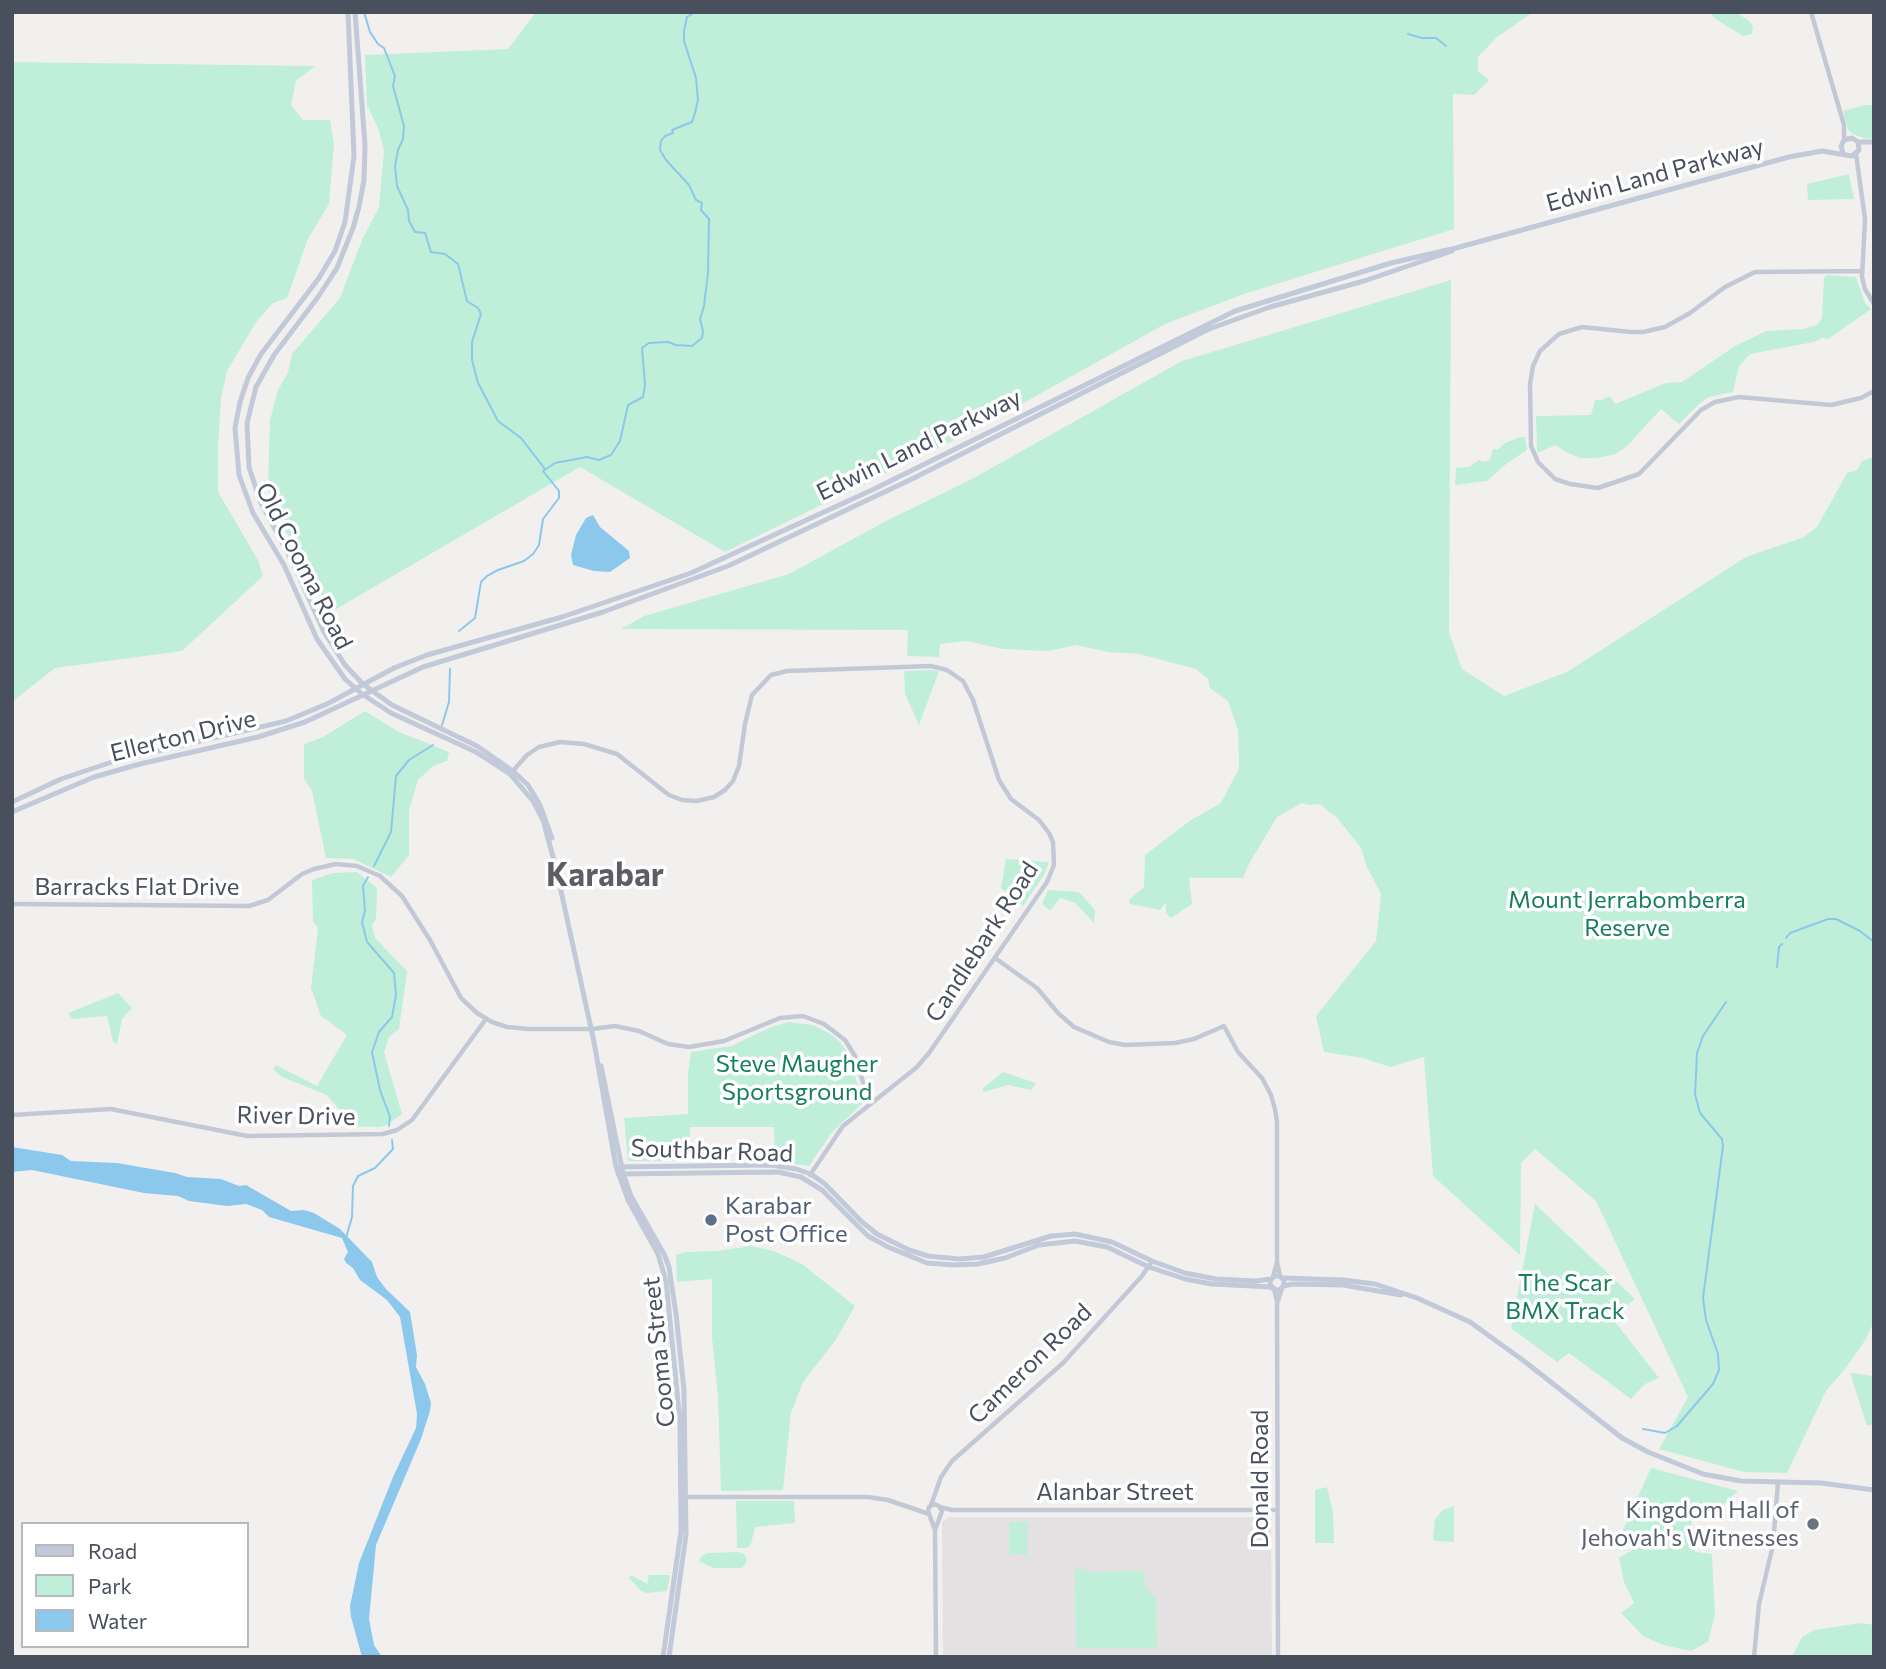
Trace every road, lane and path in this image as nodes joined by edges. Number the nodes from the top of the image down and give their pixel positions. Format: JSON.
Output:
{"nodes":[{"id":1,"x":348,"y":12,"type":"edge"},
{"id":2,"x":355,"y":12,"type":"edge"},
{"id":3,"x":1811,"y":12,"type":"edge"},
{"id":4,"x":1844,"y":125,"type":"junction"},
{"id":5,"x":1843,"y":142,"type":"junction"},
{"id":6,"x":1874,"y":143,"type":"edge"},
{"id":7,"x":1853,"y":148,"type":"junction"},
{"id":8,"x":1822,"y":151,"type":"junction"},
{"id":9,"x":1498,"y":236,"type":"junction"},
{"id":10,"x":1862,"y":271,"type":"junction"},
{"id":11,"x":1874,"y":304,"type":"edge"},
{"id":12,"x":1874,"y":391,"type":"edge"},
{"id":13,"x":363,"y":684,"type":"junction"},
{"id":14,"x":356,"y":689,"type":"junction"},
{"id":15,"x":370,"y":690,"type":"junction"},
{"id":16,"x":362,"y":694,"type":"junction"},
{"id":17,"x":439,"y":732,"type":"junction"},
{"id":18,"x":512,"y":772,"type":"junction"},
{"id":19,"x":12,"y":802,"type":"edge"},
{"id":20,"x":12,"y":812,"type":"edge"},
{"id":21,"x":12,"y":904,"type":"edge"},
{"id":22,"x":995,"y":958,"type":"junction"},
{"id":23,"x":486,"y":1019,"type":"junction"},
{"id":24,"x":592,"y":1030,"type":"junction"},
{"id":25,"x":874,"y":1101,"type":"junction"},
{"id":26,"x":12,"y":1115,"type":"edge"},
{"id":27,"x":620,"y":1170,"type":"junction"},
{"id":28,"x":809,"y":1177,"type":"junction"},
{"id":29,"x":1150,"y":1264,"type":"junction"},
{"id":30,"x":1277,"y":1278,"type":"junction"},
{"id":31,"x":1283,"y":1287,"type":"junction"},
{"id":32,"x":1273,"y":1288,"type":"junction"},
{"id":33,"x":1418,"y":1298,"type":"junction"},
{"id":34,"x":1277,"y":1302,"type":"junction"},
{"id":35,"x":1778,"y":1482,"type":"junction"},
{"id":36,"x":1874,"y":1490,"type":"edge"},
{"id":37,"x":936,"y":1493,"type":"junction"},
{"id":38,"x":683,"y":1497,"type":"junction"},
{"id":39,"x":930,"y":1506,"type":"junction"},
{"id":40,"x":939,"y":1506,"type":"junction"},
{"id":41,"x":918,"y":1509,"type":"junction"},
{"id":42,"x":952,"y":1510,"type":"junction"},
{"id":43,"x":1277,"y":1510,"type":"junction"},
{"id":44,"x":930,"y":1515,"type":"junction"},
{"id":45,"x":940,"y":1516,"type":"junction"},
{"id":46,"x":935,"y":1530,"type":"junction"},
{"id":47,"x":681,"y":1559,"type":"junction"},
{"id":48,"x":677,"y":1609,"type":"junction"},
{"id":49,"x":666,"y":1633,"type":"junction"},
{"id":50,"x":663,"y":1657,"type":"edge"},
{"id":51,"x":669,"y":1657,"type":"edge"},
{"id":52,"x":936,"y":1657,"type":"edge"},
{"id":53,"x":1278,"y":1657,"type":"edge"},
{"id":54,"x":1754,"y":1657,"type":"edge"}],
"edges":[{"from":1,"to":14,"type":"main road","name":"Old Cooma Road"},
{"from":2,"to":13,"type":"main road","name":"Old Cooma Road"},
{"from":3,"to":4,"type":"street"},
{"from":4,"to":5,"type":"street"},
{"from":4,"to":7,"type":"street"},
{"from":5,"to":7,"type":"main road"},
{"from":5,"to":7,"type":"main road","name":"Edwin Land Parkway"},
{"from":5,"to":8,"type":"main road","name":"Edwin Land Parkway"},
{"from":6,"to":7,"type":"main road","name":"Edwin Land Parkway"},
{"from":7,"to":8,"type":"main road","name":"Edwin Land Parkway"},
{"from":7,"to":10,"type":"street"},
{"from":8,"to":9,"type":"main road","name":"Edwin Land Parkway"},
{"from":9,"to":13,"type":"main road","name":"Edwin Land Parkway"},
{"from":9,"to":15,"type":"main road","name":"Edwin Land Parkway"},
{"from":10,"to":11,"type":"street"},
{"from":10,"to":12,"type":"street"},
{"from":13,"to":14,"type":"main road","name":"Edwin Land Parkway"},
{"from":13,"to":15,"type":"main road","name":"Old Cooma Road"},
{"from":14,"to":16,"type":"main road","name":"Old Cooma Road"},
{"from":14,"to":19,"type":"main road","name":"Ellerton Drive"},
{"from":15,"to":16,"type":"main road","name":"Edwin Land Parkway"},
{"from":15,"to":17,"type":"main road","name":"Old Cooma Road"},
{"from":16,"to":17,"type":"main road","name":"Old Cooma Road"},
{"from":16,"to":20,"type":"main road","name":"Ellerton Drive"},
{"from":17,"to":18,"type":"main road","name":"Old Cooma Road"},
{"from":18,"to":22,"type":"street","name":"Candlebark Road"},
{"from":18,"to":24,"type":"main road","name":"Cooma Street"},
{"from":21,"to":23,"type":"street","name":"Barracks Flat Drive"},
{"from":22,"to":25,"type":"street","name":"Candlebark Road"},
{"from":22,"to":30,"type":"street"},
{"from":23,"to":24,"type":"street","name":"Barracks Flat Drive"},
{"from":23,"to":26,"type":"street","name":"River Drive"},
{"from":24,"to":25,"type":"street","name":"Barracks Flat Drive"},
{"from":24,"to":27,"type":"main road","name":"Cooma Street"},
{"from":25,"to":28,"type":"street","name":"Candlebark Road"},
{"from":27,"to":28,"type":"main road","name":"Southbar Road"},
{"from":27,"to":38,"type":"main road","name":"Cooma Street"},
{"from":28,"to":29,"type":"main road","name":"Southbar Road"},
{"from":29,"to":30,"type":"main road","name":"Southbar Road"},
{"from":29,"to":32,"type":"main road","name":"Southbar Road"},
{"from":29,"to":37,"type":"street","name":"Cameron Road"},
{"from":30,"to":31,"type":"main road"},
{"from":30,"to":32,"type":"main road"},
{"from":30,"to":33,"type":"main road","name":"Southbar Road"},
{"from":31,"to":32,"type":"main road","name":"Southbar Road"},
{"from":31,"to":33,"type":"main road","name":"Southbar Road"},
{"from":31,"to":34,"type":"street","name":"Donald Road"},
{"from":32,"to":34,"type":"street","name":"Donald Road"},
{"from":33,"to":35,"type":"main road","name":"Southbar Road"},
{"from":34,"to":43,"type":"street","name":"Donald Road"},
{"from":35,"to":36,"type":"main road","name":"Southbar Road"},
{"from":35,"to":54,"type":"street"},
{"from":37,"to":39,"type":"street","name":"Cameron Road"},
{"from":37,"to":40,"type":"street"},
{"from":38,"to":41,"type":"street"},
{"from":38,"to":47,"type":"main road","name":"Cooma Street"},
{"from":39,"to":40,"type":"street"},
{"from":39,"to":41,"type":"street"},
{"from":39,"to":44,"type":"street"},
{"from":40,"to":42,"type":"street","name":"Alanbar Street"},
{"from":40,"to":45,"type":"street"},
{"from":41,"to":44,"type":"street"},
{"from":42,"to":43,"type":"street","name":"Alanbar Street"},
{"from":42,"to":45,"type":"street","name":"Alanbar Street"},
{"from":43,"to":53,"type":"street","name":"Donald Road"},
{"from":44,"to":45,"type":"street","name":"Alanbar Street"},
{"from":44,"to":46,"type":"street"},
{"from":45,"to":46,"type":"street"},
{"from":46,"to":52,"type":"street"},
{"from":47,"to":48,"type":"main road","name":"Cooma Street"},
{"from":47,"to":49,"type":"main road","name":"Cooma Street"},
{"from":48,"to":49,"type":"main road"},
{"from":48,"to":51,"type":"main road","name":"Cooma Street"},
{"from":49,"to":50,"type":"main road","name":"Cooma Street"},
{"from":49,"to":51,"type":"main road"}]}
